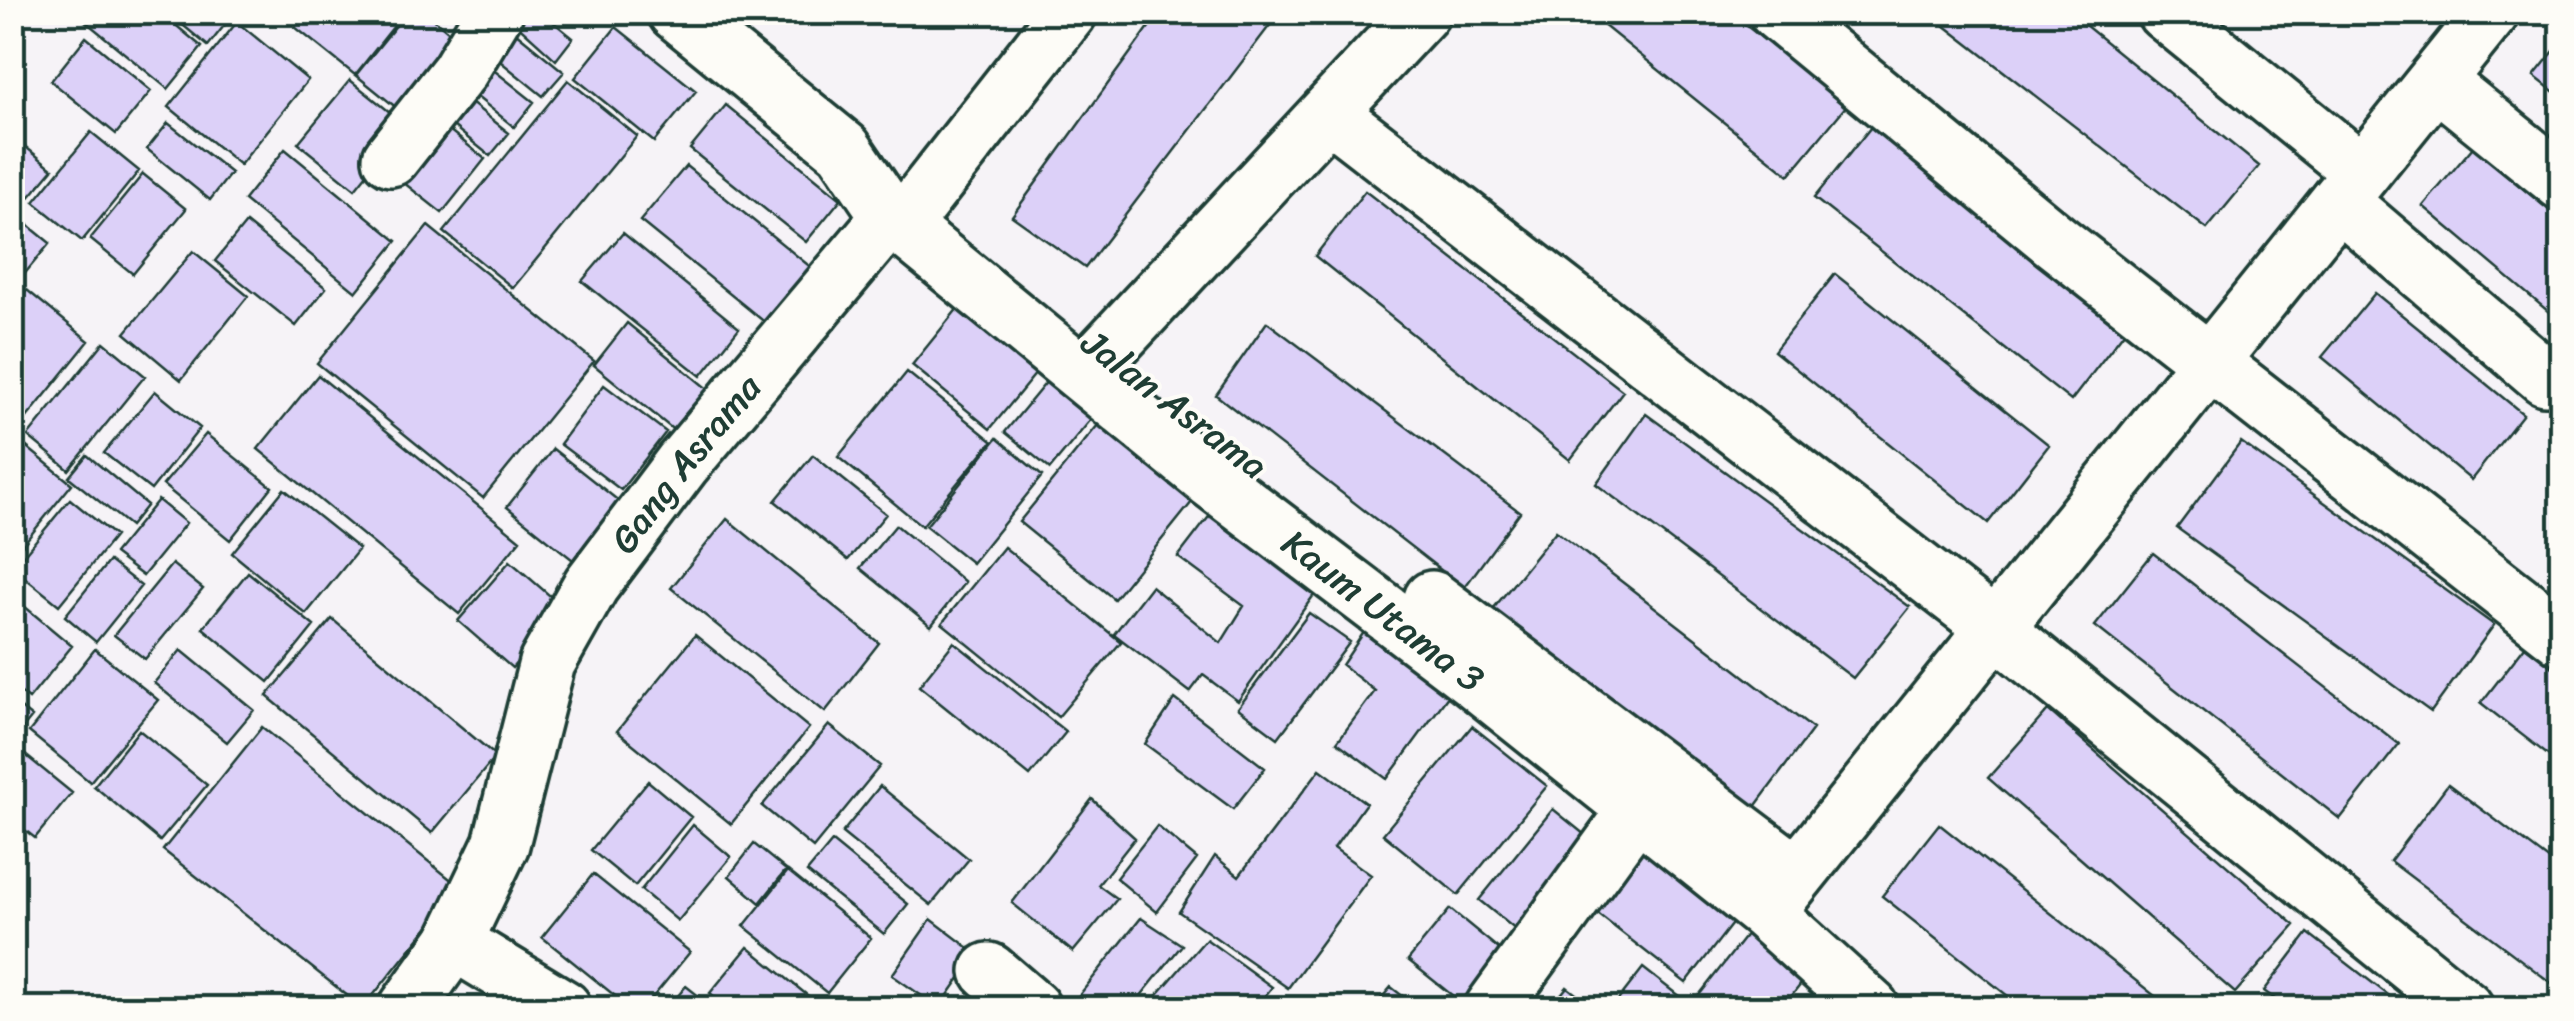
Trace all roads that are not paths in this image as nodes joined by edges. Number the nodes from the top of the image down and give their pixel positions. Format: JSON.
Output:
{"nodes":[{"id":1,"x":495,"y":12,"type":"edge"},
{"id":2,"x":676,"y":12,"type":"edge"},
{"id":3,"x":1069,"y":12,"type":"edge"},
{"id":4,"x":1422,"y":12,"type":"edge"},
{"id":5,"x":1776,"y":12,"type":"edge"},
{"id":6,"x":2165,"y":12,"type":"edge"},
{"id":7,"x":2492,"y":12,"type":"edge"},
{"id":8,"x":2436,"y":81,"type":"junction"},
{"id":9,"x":1330,"y":114,"type":"junction"},
{"id":10,"x":391,"y":158,"type":"dead end"},
{"id":11,"x":2562,"y":182,"type":"edge"},
{"id":12,"x":2351,"y":186,"type":"junction"},
{"id":13,"x":903,"y":217,"type":"junction"},
{"id":14,"x":2211,"y":359,"type":"junction"},
{"id":15,"x":1094,"y":362,"type":"junction"},
{"id":16,"x":2545,"y":377,"type":"dead end"},
{"id":17,"x":1995,"y":628,"type":"junction"},
{"id":18,"x":2562,"y":637,"type":"edge"},
{"id":19,"x":1636,"y":811,"type":"junction"},
{"id":20,"x":1781,"y":893,"type":"junction"},
{"id":21,"x":454,"y":942,"type":"junction"},
{"id":22,"x":990,"y":970,"type":"dead end"},
{"id":23,"x":407,"y":1008,"type":"edge"},
{"id":24,"x":564,"y":1008,"type":"edge"},
{"id":25,"x":1032,"y":1008,"type":"edge"},
{"id":26,"x":1493,"y":1008,"type":"edge"},
{"id":27,"x":1871,"y":1008,"type":"edge"},
{"id":28,"x":2465,"y":1008,"type":"edge"}],
"edges":[{"from":1,"to":10,"type":"street"},
{"from":2,"to":13,"type":"street"},
{"from":3,"to":13,"type":"street","name":"Gang Asrama"},
{"from":4,"to":9,"type":"street"},
{"from":5,"to":14,"type":"street"},
{"from":6,"to":12,"type":"street"},
{"from":7,"to":8,"type":"street"},
{"from":8,"to":11,"type":"street"},
{"from":8,"to":12,"type":"street"},
{"from":9,"to":15,"type":"street"},
{"from":9,"to":17,"type":"street"},
{"from":12,"to":14,"type":"street"},
{"from":12,"to":16,"type":"street"},
{"from":13,"to":15,"type":"street","name":"Kaum Utama 3"},
{"from":13,"to":21,"type":"street","name":"Gang Asrama"},
{"from":14,"to":17,"type":"street"},
{"from":14,"to":18,"type":"street"},
{"from":15,"to":19,"type":"street","name":"Kaum Utama 3"},
{"from":15,"to":20,"type":"street","name":"Jalan Asrama"},
{"from":17,"to":20,"type":"street"},
{"from":17,"to":28,"type":"street"},
{"from":19,"to":20,"type":"street","name":"Kaum Utama 3"},
{"from":19,"to":26,"type":"street"},
{"from":20,"to":27,"type":"street","name":"Kaum Utama 3"},
{"from":21,"to":23,"type":"street","name":"Gang Asrama"},
{"from":21,"to":24,"type":"street"},
{"from":22,"to":25,"type":"street"}]}
